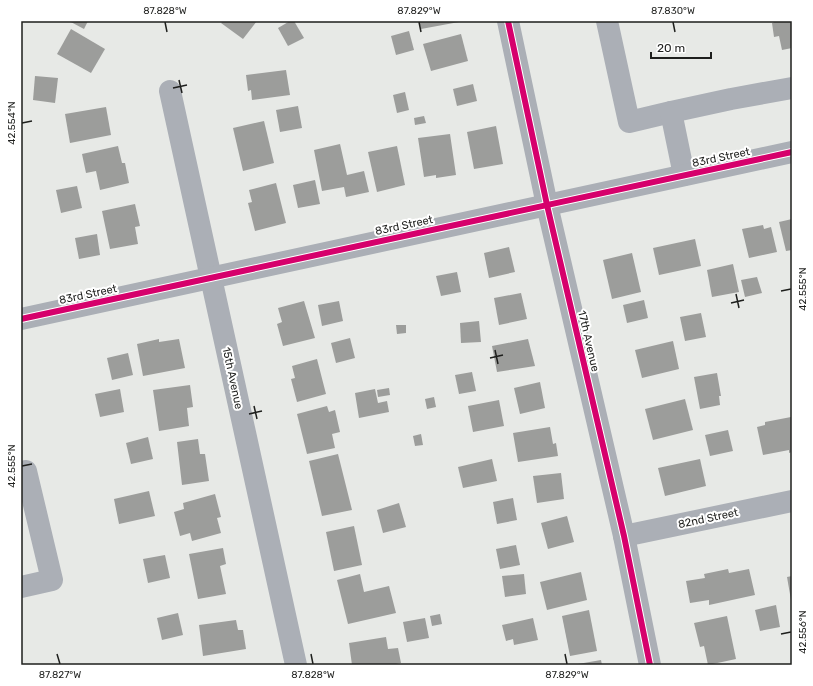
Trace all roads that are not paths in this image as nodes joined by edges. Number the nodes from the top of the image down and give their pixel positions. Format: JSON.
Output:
{"nodes":[{"id":1,"x":508,"y":21,"type":"edge"},
{"id":2,"x":607,"y":21,"type":"edge"},
{"id":3,"x":792,"y":88,"type":"edge"},
{"id":4,"x":170,"y":91,"type":"dead end"},
{"id":5,"x":671,"y":112,"type":"junction"},
{"id":6,"x":792,"y":152,"type":"edge"},
{"id":7,"x":684,"y":175,"type":"junction"},
{"id":8,"x":547,"y":205,"type":"junction"},
{"id":9,"x":211,"y":278,"type":"junction"},
{"id":10,"x":21,"y":319,"type":"edge"},
{"id":11,"x":26,"y":471,"type":"dead end"},
{"id":12,"x":792,"y":501,"type":"edge"},
{"id":13,"x":624,"y":536,"type":"junction"},
{"id":14,"x":21,"y":588,"type":"edge"},
{"id":15,"x":296,"y":665,"type":"edge"},
{"id":16,"x":650,"y":665,"type":"edge"}],
"edges":[{"from":1,"to":8,"type":"street","name":"17th Avenue"},
{"from":2,"to":5,"type":"street"},
{"from":3,"to":5,"type":"street"},
{"from":4,"to":9,"type":"street","name":"15th Avenue"},
{"from":5,"to":7,"type":"street"},
{"from":6,"to":7,"type":"street","name":"83rd Street"},
{"from":7,"to":8,"type":"street","name":"83rd Street"},
{"from":8,"to":9,"type":"street","name":"83rd Street"},
{"from":8,"to":13,"type":"street","name":"17th Avenue"},
{"from":9,"to":10,"type":"street","name":"83rd Street"},
{"from":9,"to":15,"type":"street","name":"15th Avenue"},
{"from":11,"to":14,"type":"street"},
{"from":12,"to":13,"type":"street","name":"82nd Street"},
{"from":13,"to":16,"type":"street","name":"17th Avenue"}]}
